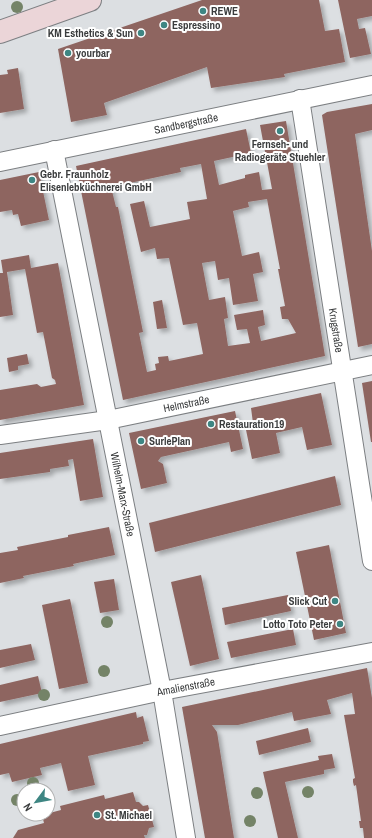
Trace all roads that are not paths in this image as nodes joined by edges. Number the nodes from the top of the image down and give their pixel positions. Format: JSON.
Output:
{"nodes":[{"id":1,"x":90,"y":0,"type":"edge"},
{"id":2,"x":0,"y":32,"type":"edge"},
{"id":3,"x":372,"y":85,"type":"edge"},
{"id":4,"x":300,"y":99,"type":"junction"},
{"id":5,"x":54,"y":150,"type":"junction"},
{"id":6,"x":0,"y":162,"type":"edge"},
{"id":7,"x":372,"y":365,"type":"edge"},
{"id":8,"x":342,"y":371,"type":"junction"},
{"id":9,"x":108,"y":420,"type":"junction"},
{"id":10,"x":0,"y":436,"type":"edge"},
{"id":11,"x":372,"y":561,"type":"edge"},
{"id":12,"x":372,"y":652,"type":"edge"},
{"id":13,"x":162,"y":691,"type":"junction"},
{"id":14,"x":0,"y":726,"type":"edge"},
{"id":15,"x":186,"y":838,"type":"edge"}],
"edges":[{"from":1,"to":2,"type":"street"},
{"from":3,"to":4,"type":"street","name":"Sandbergstraße"},
{"from":4,"to":5,"type":"street","name":"Sandbergstraße"},
{"from":4,"to":8,"type":"street","name":"Krugstraße"},
{"from":5,"to":6,"type":"street","name":"Sandbergstraße"},
{"from":5,"to":9,"type":"street","name":"Wilhelm-Marx-Straße"},
{"from":7,"to":8,"type":"street","name":"Helmstraße"},
{"from":8,"to":9,"type":"street","name":"Helmstraße"},
{"from":8,"to":11,"type":"street","name":"Krugstraße"},
{"from":9,"to":10,"type":"street","name":"Helmstraße"},
{"from":9,"to":13,"type":"street","name":"Wilhelm-Marx-Straße"},
{"from":12,"to":13,"type":"street","name":"Amalienstraße"},
{"from":13,"to":14,"type":"street","name":"Amalienstraße"},
{"from":13,"to":15,"type":"street","name":"Wilhelm-Marx-Straße"}]}
